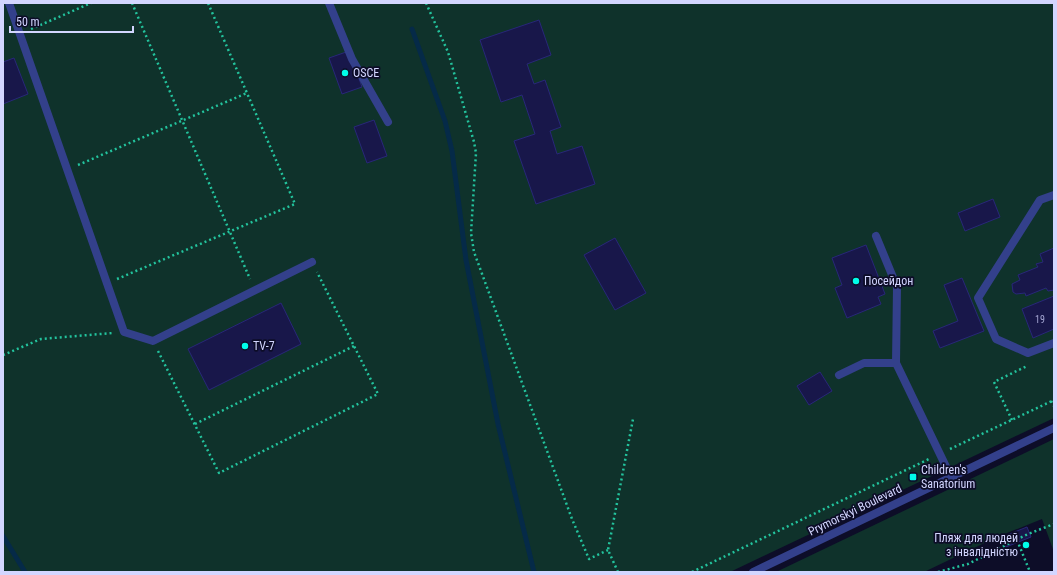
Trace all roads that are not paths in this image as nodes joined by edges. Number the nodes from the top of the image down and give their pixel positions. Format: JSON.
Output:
{"nodes":[{"id":1,"x":9,"y":3,"type":"edge"},
{"id":2,"x":329,"y":3,"type":"edge"},
{"id":3,"x":388,"y":122,"type":"dead end"},
{"id":4,"x":1054,"y":194,"type":"edge"},
{"id":5,"x":876,"y":236,"type":"dead end"},
{"id":6,"x":312,"y":262,"type":"road end"},
{"id":7,"x":1054,"y":343,"type":"edge"},
{"id":8,"x":896,"y":363,"type":"junction"},
{"id":9,"x":838,"y":375,"type":"dead end"},
{"id":10,"x":1054,"y":428,"type":"edge"},
{"id":11,"x":951,"y":477,"type":"junction"},
{"id":12,"x":753,"y":572,"type":"edge"}],
"edges":[{"from":1,"to":6,"type":"street"},
{"from":2,"to":3,"type":"street"},
{"from":4,"to":7,"type":"street"},
{"from":5,"to":8,"type":"street"},
{"from":8,"to":9,"type":"street"},
{"from":8,"to":11,"type":"street"},
{"from":10,"to":11,"type":"street","name":"Prymorskyi Boulevard"},
{"from":11,"to":12,"type":"street","name":"Prymorskyi Boulevard"}]}
